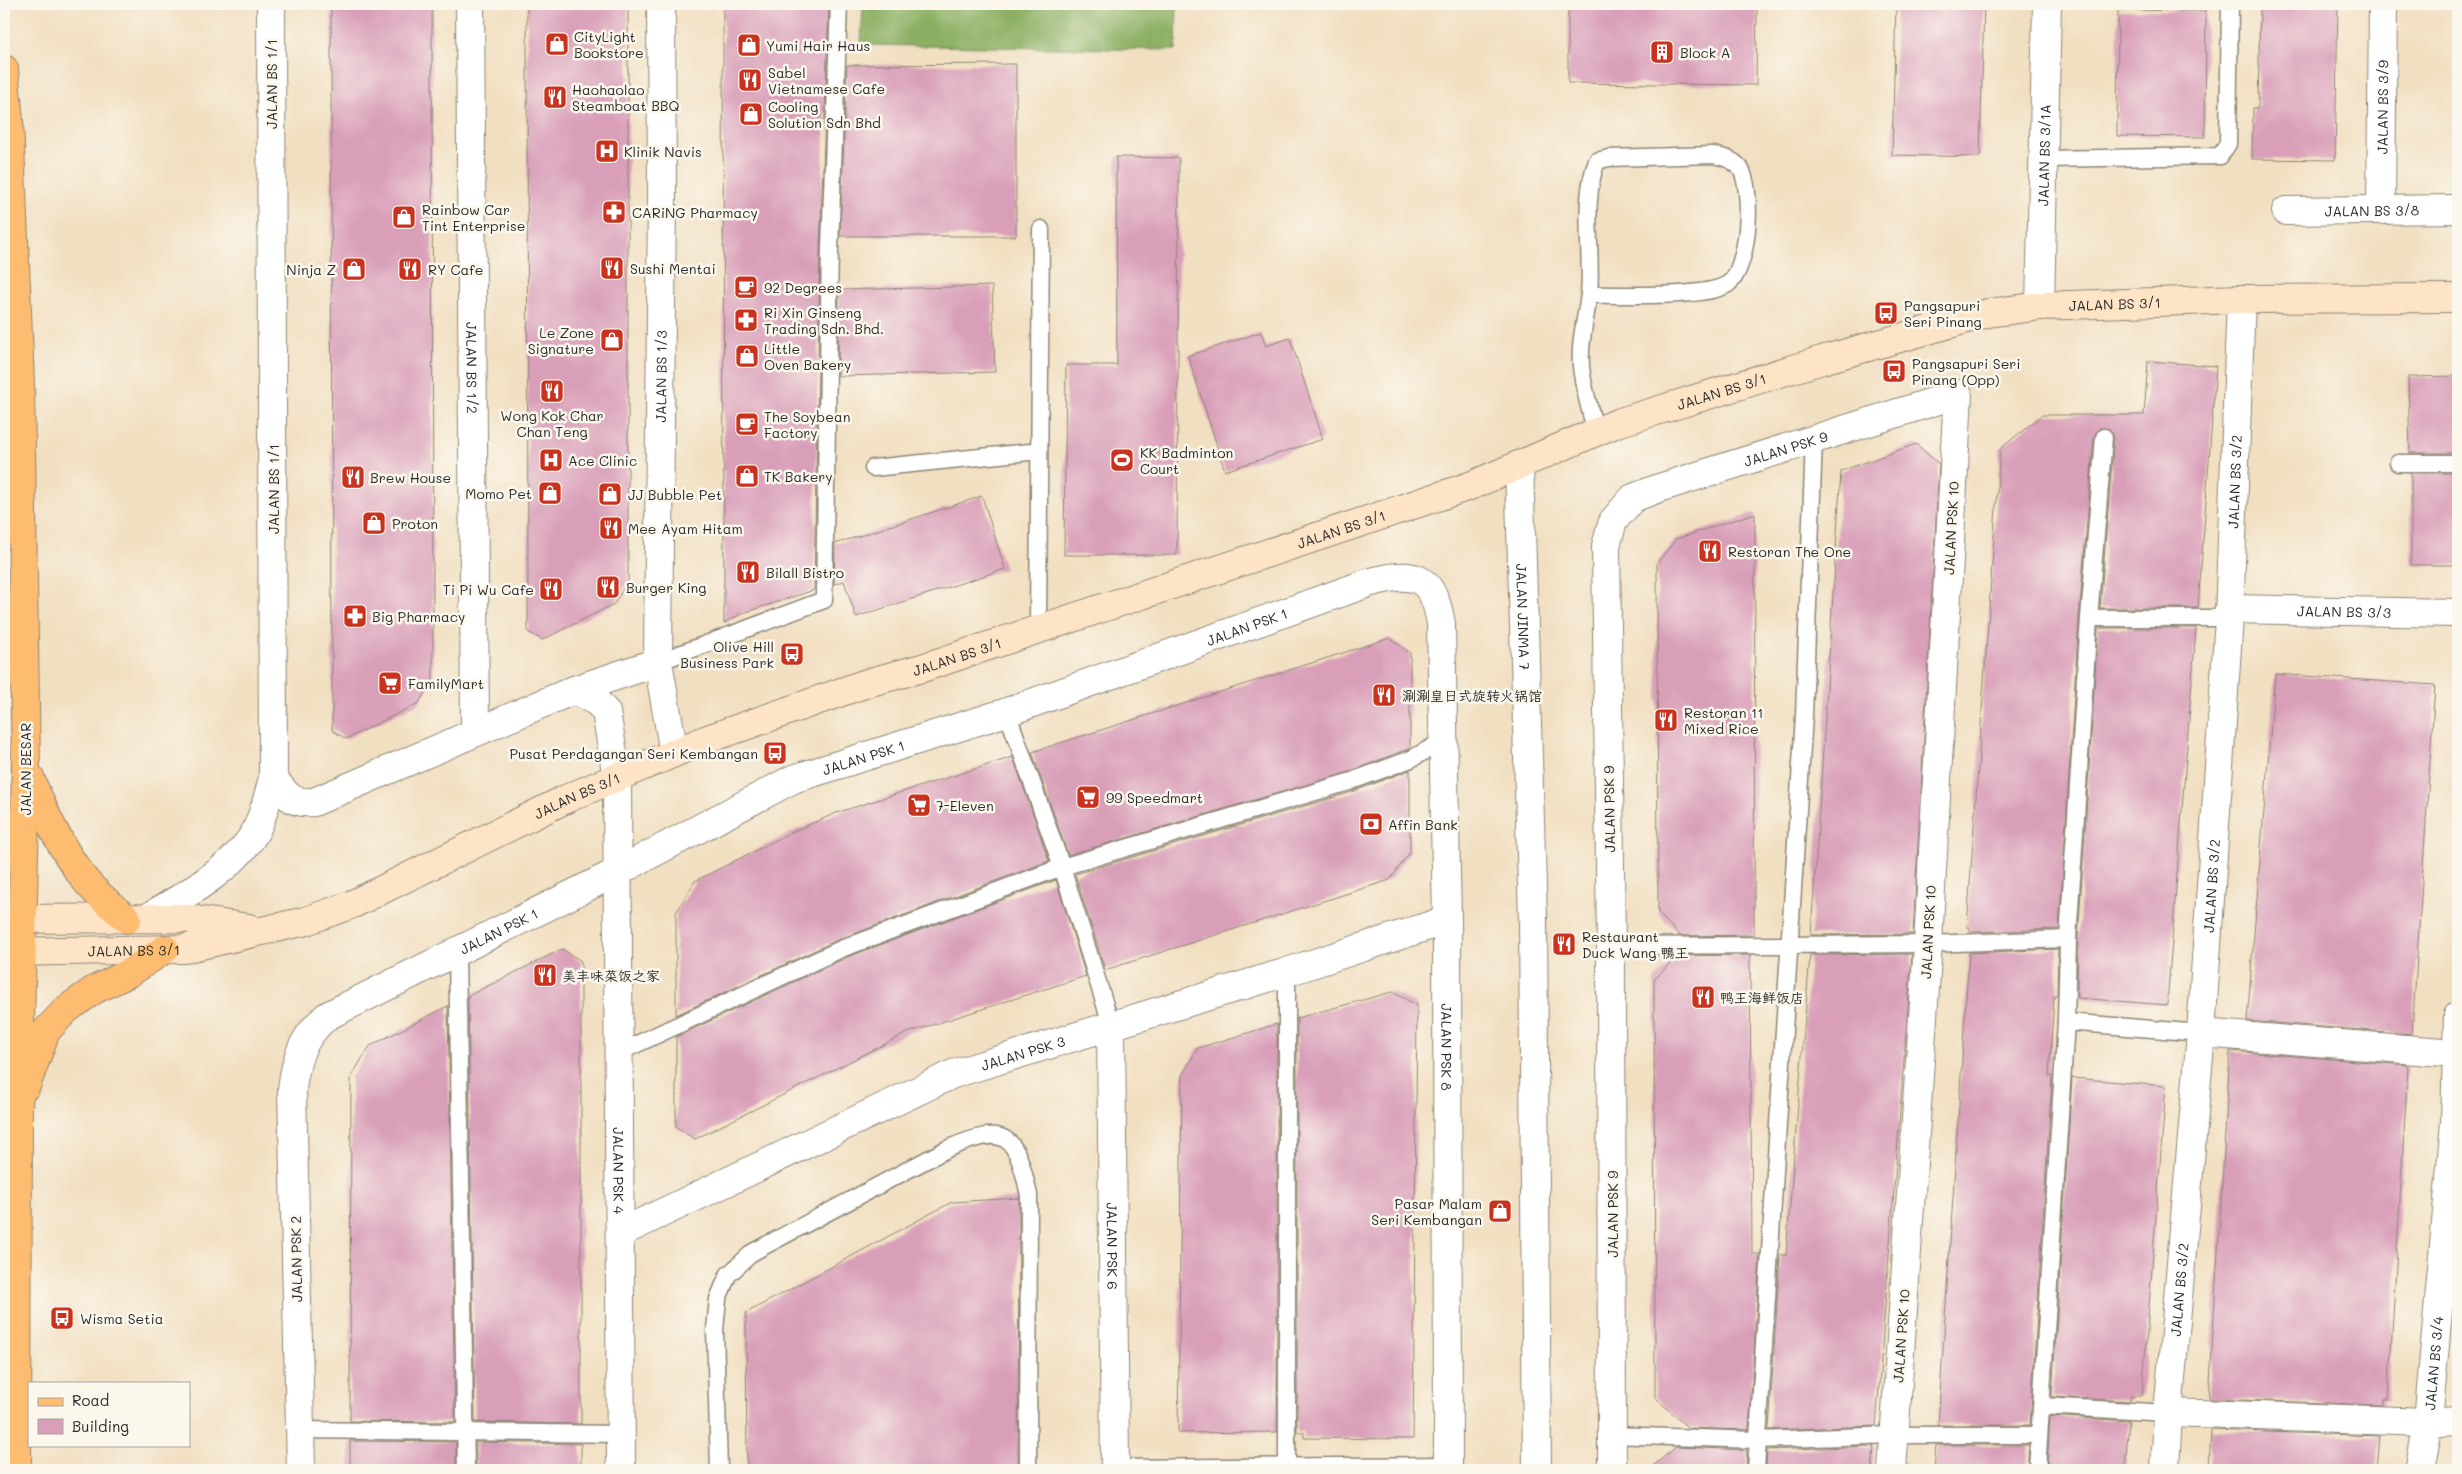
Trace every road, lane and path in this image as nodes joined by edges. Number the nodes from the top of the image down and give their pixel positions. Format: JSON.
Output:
{"nodes":[{"id":1,"x":271,"y":4,"type":"edge"},
{"id":2,"x":470,"y":4,"type":"edge"},
{"id":3,"x":661,"y":4,"type":"edge"},
{"id":4,"x":839,"y":4,"type":"edge"},
{"id":5,"x":2048,"y":4,"type":"edge"},
{"id":6,"x":2230,"y":4,"type":"edge"},
{"id":7,"x":2383,"y":4,"type":"edge"},
{"id":8,"x":4,"y":69,"type":"edge"},
{"id":9,"x":2044,"y":158,"type":"junction"},
{"id":10,"x":2381,"y":209,"type":"junction"},
{"id":11,"x":2458,"y":209,"type":"edge"},
{"id":12,"x":2286,"y":211,"type":"dead end"},
{"id":13,"x":1041,"y":229,"type":"dead end"},
{"id":14,"x":1589,"y":295,"type":"junction"},
{"id":15,"x":2458,"y":298,"type":"edge"},
{"id":16,"x":2241,"y":299,"type":"junction"},
{"id":17,"x":2040,"y":306,"type":"junction"},
{"id":18,"x":1958,"y":394,"type":"joint"},
{"id":19,"x":1596,"y":434,"type":"junction"},
{"id":20,"x":2104,"y":437,"type":"dead end"},
{"id":21,"x":1814,"y":438,"type":"junction"},
{"id":22,"x":1040,"y":451,"type":"junction"},
{"id":23,"x":2398,"y":463,"type":"dead end"},
{"id":24,"x":2458,"y":463,"type":"edge"},
{"id":25,"x":1519,"y":465,"type":"junction"},
{"id":26,"x":873,"y":468,"type":"dead end"},
{"id":27,"x":2458,"y":613,"type":"edge"},
{"id":28,"x":2229,"y":614,"type":"junction"},
{"id":29,"x":2089,"y":618,"type":"junction"},
{"id":30,"x":1442,"y":624,"type":"joint"},
{"id":31,"x":1038,"y":628,"type":"junction"},
{"id":32,"x":658,"y":662,"type":"junction"},
{"id":33,"x":574,"y":690,"type":"junction"},
{"id":34,"x":1007,"y":712,"type":"junction"},
{"id":35,"x":475,"y":732,"type":"junction"},
{"id":36,"x":1444,"y":741,"type":"junction"},
{"id":37,"x":674,"y":753,"type":"junction"},
{"id":38,"x":26,"y":769,"type":"junction"},
{"id":39,"x":617,"y":777,"type":"junction"},
{"id":40,"x":273,"y":778,"type":"junction"},
{"id":41,"x":1062,"y":867,"type":"junction"},
{"id":42,"x":619,"y":871,"type":"junction"},
{"id":43,"x":137,"y":918,"type":"junction"},
{"id":44,"x":13,"y":919,"type":"edge"},
{"id":45,"x":1446,"y":920,"type":"junction"},
{"id":46,"x":263,"y":930,"type":"junction"},
{"id":47,"x":2068,"y":938,"type":"junction"},
{"id":48,"x":1928,"y":944,"type":"junction"},
{"id":49,"x":1611,"y":946,"type":"junction"},
{"id":50,"x":1790,"y":947,"type":"junction"},
{"id":51,"x":165,"y":949,"type":"junction"},
{"id":52,"x":12,"y":952,"type":"edge"},
{"id":53,"x":457,"y":952,"type":"junction"},
{"id":54,"x":1287,"y":972,"type":"junction"},
{"id":55,"x":2458,"y":1016,"type":"edge"},
{"id":56,"x":2066,"y":1022,"type":"junction"},
{"id":57,"x":1111,"y":1024,"type":"junction"},
{"id":58,"x":2201,"y":1033,"type":"junction"},
{"id":59,"x":301,"y":1048,"type":"joint"},
{"id":60,"x":620,"y":1052,"type":"junction"},
{"id":61,"x":2456,"y":1053,"type":"junction"},
{"id":62,"x":18,"y":1110,"type":"junction"},
{"id":63,"x":2457,"y":1122,"type":"edge"},
{"id":64,"x":620,"y":1233,"type":"junction"},
{"id":65,"x":2449,"y":1298,"type":"edge"},
{"id":66,"x":2042,"y":1406,"type":"junction"},
{"id":67,"x":2168,"y":1413,"type":"junction"},
{"id":68,"x":2458,"y":1420,"type":"edge"},
{"id":69,"x":2428,"y":1422,"type":"junction"},
{"id":70,"x":301,"y":1430,"type":"junction"},
{"id":71,"x":466,"y":1432,"type":"junction"},
{"id":72,"x":620,"y":1434,"type":"junction"},
{"id":73,"x":1894,"y":1434,"type":"junction"},
{"id":74,"x":1612,"y":1435,"type":"junction"},
{"id":75,"x":2039,"y":1435,"type":"junction"},
{"id":76,"x":1757,"y":1440,"type":"junction"},
{"id":77,"x":1287,"y":1468,"type":"edge"},
{"id":78,"x":1448,"y":1468,"type":"edge"},
{"id":79,"x":1115,"y":1469,"type":"edge"},
{"id":80,"x":17,"y":1470,"type":"edge"},
{"id":81,"x":301,"y":1470,"type":"edge"},
{"id":82,"x":466,"y":1470,"type":"edge"},
{"id":83,"x":620,"y":1470,"type":"edge"},
{"id":84,"x":719,"y":1470,"type":"edge"},
{"id":85,"x":1028,"y":1470,"type":"edge"},
{"id":86,"x":1537,"y":1470,"type":"edge"},
{"id":87,"x":1612,"y":1470,"type":"edge"},
{"id":88,"x":1756,"y":1470,"type":"edge"},
{"id":89,"x":1892,"y":1470,"type":"edge"},
{"id":90,"x":2037,"y":1470,"type":"edge"},
{"id":91,"x":2165,"y":1470,"type":"edge"},
{"id":92,"x":2419,"y":1470,"type":"edge"}],
"edges":[{"from":1,"to":40,"type":"street","name":"JALAN BS 1/1"},
{"from":2,"to":35,"type":"street","name":"JALAN BS 1/2"},
{"from":3,"to":32,"type":"street","name":"JALAN BS 1/3"},
{"from":4,"to":32,"type":"lane"},
{"from":5,"to":9,"type":"street","name":"JALAN BS 3/1A"},
{"from":6,"to":9,"type":"lane"},
{"from":7,"to":10,"type":"street","name":"JALAN BS 3/9"},
{"from":8,"to":38,"type":"main road","name":"JALAN BESAR"},
{"from":9,"to":17,"type":"street","name":"JALAN BS 3/1A"},
{"from":10,"to":11,"type":"street","name":"JALAN BS 3/8"},
{"from":10,"to":12,"type":"street","name":"JALAN BS 3/8"},
{"from":13,"to":22,"type":"lane"},
{"from":14,"to":14,"type":"lane"},
{"from":14,"to":19,"type":"lane"},
{"from":15,"to":16,"type":"street","name":"JALAN BS 3/1"},
{"from":16,"to":17,"type":"street","name":"JALAN BS 3/1"},
{"from":16,"to":28,"type":"street","name":"JALAN BS 3/2"},
{"from":17,"to":19,"type":"street","name":"JALAN BS 3/1"},
{"from":18,"to":21,"type":"street","name":"JALAN PSK 9"},
{"from":18,"to":48,"type":"street","name":"JALAN PSK 10"},
{"from":19,"to":25,"type":"street","name":"JALAN BS 3/1"},
{"from":20,"to":29,"type":"lane"},
{"from":21,"to":49,"type":"street","name":"JALAN PSK 9"},
{"from":21,"to":50,"type":"lane"},
{"from":22,"to":26,"type":"lane"},
{"from":22,"to":31,"type":"lane"},
{"from":23,"to":24,"type":"lane"},
{"from":25,"to":31,"type":"street","name":"JALAN BS 3/1"},
{"from":25,"to":86,"type":"street","name":"JALAN JINMA 7"},
{"from":27,"to":28,"type":"street","name":"JALAN BS 3/3"},
{"from":28,"to":29,"type":"lane"},
{"from":28,"to":58,"type":"street","name":"JALAN BS 3/2"},
{"from":29,"to":47,"type":"lane"},
{"from":30,"to":34,"type":"street","name":"JALAN PSK 1"},
{"from":30,"to":36,"type":"street","name":"JALAN PSK 8"},
{"from":31,"to":37,"type":"street","name":"JALAN BS 3/1"},
{"from":32,"to":33,"type":"street"},
{"from":32,"to":37,"type":"street","name":"JALAN BS 1/3"},
{"from":33,"to":35,"type":"street"},
{"from":33,"to":39,"type":"street","name":"JALAN PSK 4"},
{"from":34,"to":41,"type":"lane"},
{"from":34,"to":42,"type":"street","name":"JALAN PSK 1"},
{"from":35,"to":40,"type":"street"},
{"from":36,"to":41,"type":"lane"},
{"from":36,"to":45,"type":"street","name":"JALAN PSK 8"},
{"from":37,"to":39,"type":"street","name":"JALAN BS 3/1"},
{"from":38,"to":43,"type":"main road"},
{"from":38,"to":44,"type":"main road","name":"JALAN BESAR"},
{"from":39,"to":42,"type":"street","name":"JALAN PSK 4"},
{"from":39,"to":46,"type":"street","name":"JALAN BS 3/1"},
{"from":40,"to":43,"type":"street","name":"JALAN BS 1/1"},
{"from":41,"to":57,"type":"lane"},
{"from":41,"to":60,"type":"lane"},
{"from":42,"to":53,"type":"street","name":"JALAN PSK 1"},
{"from":42,"to":60,"type":"street","name":"JALAN PSK 4"},
{"from":43,"to":44,"type":"street","name":"JALAN BS 3/1"},
{"from":43,"to":46,"type":"street","name":"JALAN BS 3/1"},
{"from":44,"to":52,"type":"main road","name":"JALAN BESAR"},
{"from":45,"to":54,"type":"street","name":"JALAN PSK 3"},
{"from":45,"to":78,"type":"street","name":"JALAN PSK 8"},
{"from":46,"to":51,"type":"street","name":"JALAN BS 3/1"},
{"from":47,"to":48,"type":"lane"},
{"from":47,"to":56,"type":"lane"},
{"from":48,"to":50,"type":"lane"},
{"from":48,"to":73,"type":"street","name":"JALAN PSK 10"},
{"from":49,"to":50,"type":"lane"},
{"from":49,"to":74,"type":"street","name":"JALAN PSK 9"},
{"from":50,"to":76,"type":"lane"},
{"from":51,"to":52,"type":"street","name":"JALAN BS 3/1"},
{"from":51,"to":62,"type":"main road"},
{"from":52,"to":62,"type":"main road","name":"JALAN BESAR"},
{"from":53,"to":59,"type":"street","name":"JALAN PSK 1"},
{"from":53,"to":71,"type":"lane"},
{"from":54,"to":57,"type":"street","name":"JALAN PSK 3"},
{"from":54,"to":77,"type":"lane"},
{"from":55,"to":61,"type":"street","name":"JALAN BS 3/4"},
{"from":56,"to":58,"type":"lane"},
{"from":56,"to":66,"type":"lane"},
{"from":57,"to":64,"type":"street","name":"JALAN PSK 3"},
{"from":57,"to":79,"type":"street","name":"JALAN PSK 6"},
{"from":58,"to":61,"type":"street"},
{"from":58,"to":67,"type":"street","name":"JALAN BS 3/2"},
{"from":59,"to":70,"type":"street","name":"JALAN PSK 2"},
{"from":60,"to":64,"type":"street","name":"JALAN PSK 4"},
{"from":61,"to":63,"type":"street","name":"JALAN BS 3/4"},
{"from":62,"to":80,"type":"main road","name":"JALAN BESAR"},
{"from":63,"to":65,"type":"street","name":"JALAN BS 3/4"},
{"from":64,"to":72,"type":"street","name":"JALAN PSK 4"},
{"from":65,"to":69,"type":"street","name":"JALAN BS 3/4"},
{"from":66,"to":67,"type":"lane"},
{"from":66,"to":75,"type":"lane"},
{"from":67,"to":69,"type":"street"},
{"from":67,"to":91,"type":"street","name":"JALAN BS 3/2"},
{"from":68,"to":69,"type":"street"},
{"from":69,"to":92,"type":"street","name":"JALAN BS 3/4"},
{"from":70,"to":71,"type":"lane"},
{"from":70,"to":81,"type":"street","name":"JALAN PSK 2"},
{"from":71,"to":72,"type":"lane"},
{"from":71,"to":82,"type":"lane"},
{"from":72,"to":83,"type":"street","name":"JALAN PSK 4"},
{"from":73,"to":75,"type":"lane"},
{"from":73,"to":76,"type":"lane"},
{"from":73,"to":89,"type":"street","name":"JALAN PSK 10"},
{"from":74,"to":76,"type":"lane"},
{"from":74,"to":87,"type":"street","name":"JALAN PSK 9"},
{"from":75,"to":90,"type":"lane"},
{"from":76,"to":88,"type":"lane"},
{"from":77,"to":78,"type":"lane"},
{"from":77,"to":79,"type":"lane"},
{"from":84,"to":85,"type":"lane"}]}
